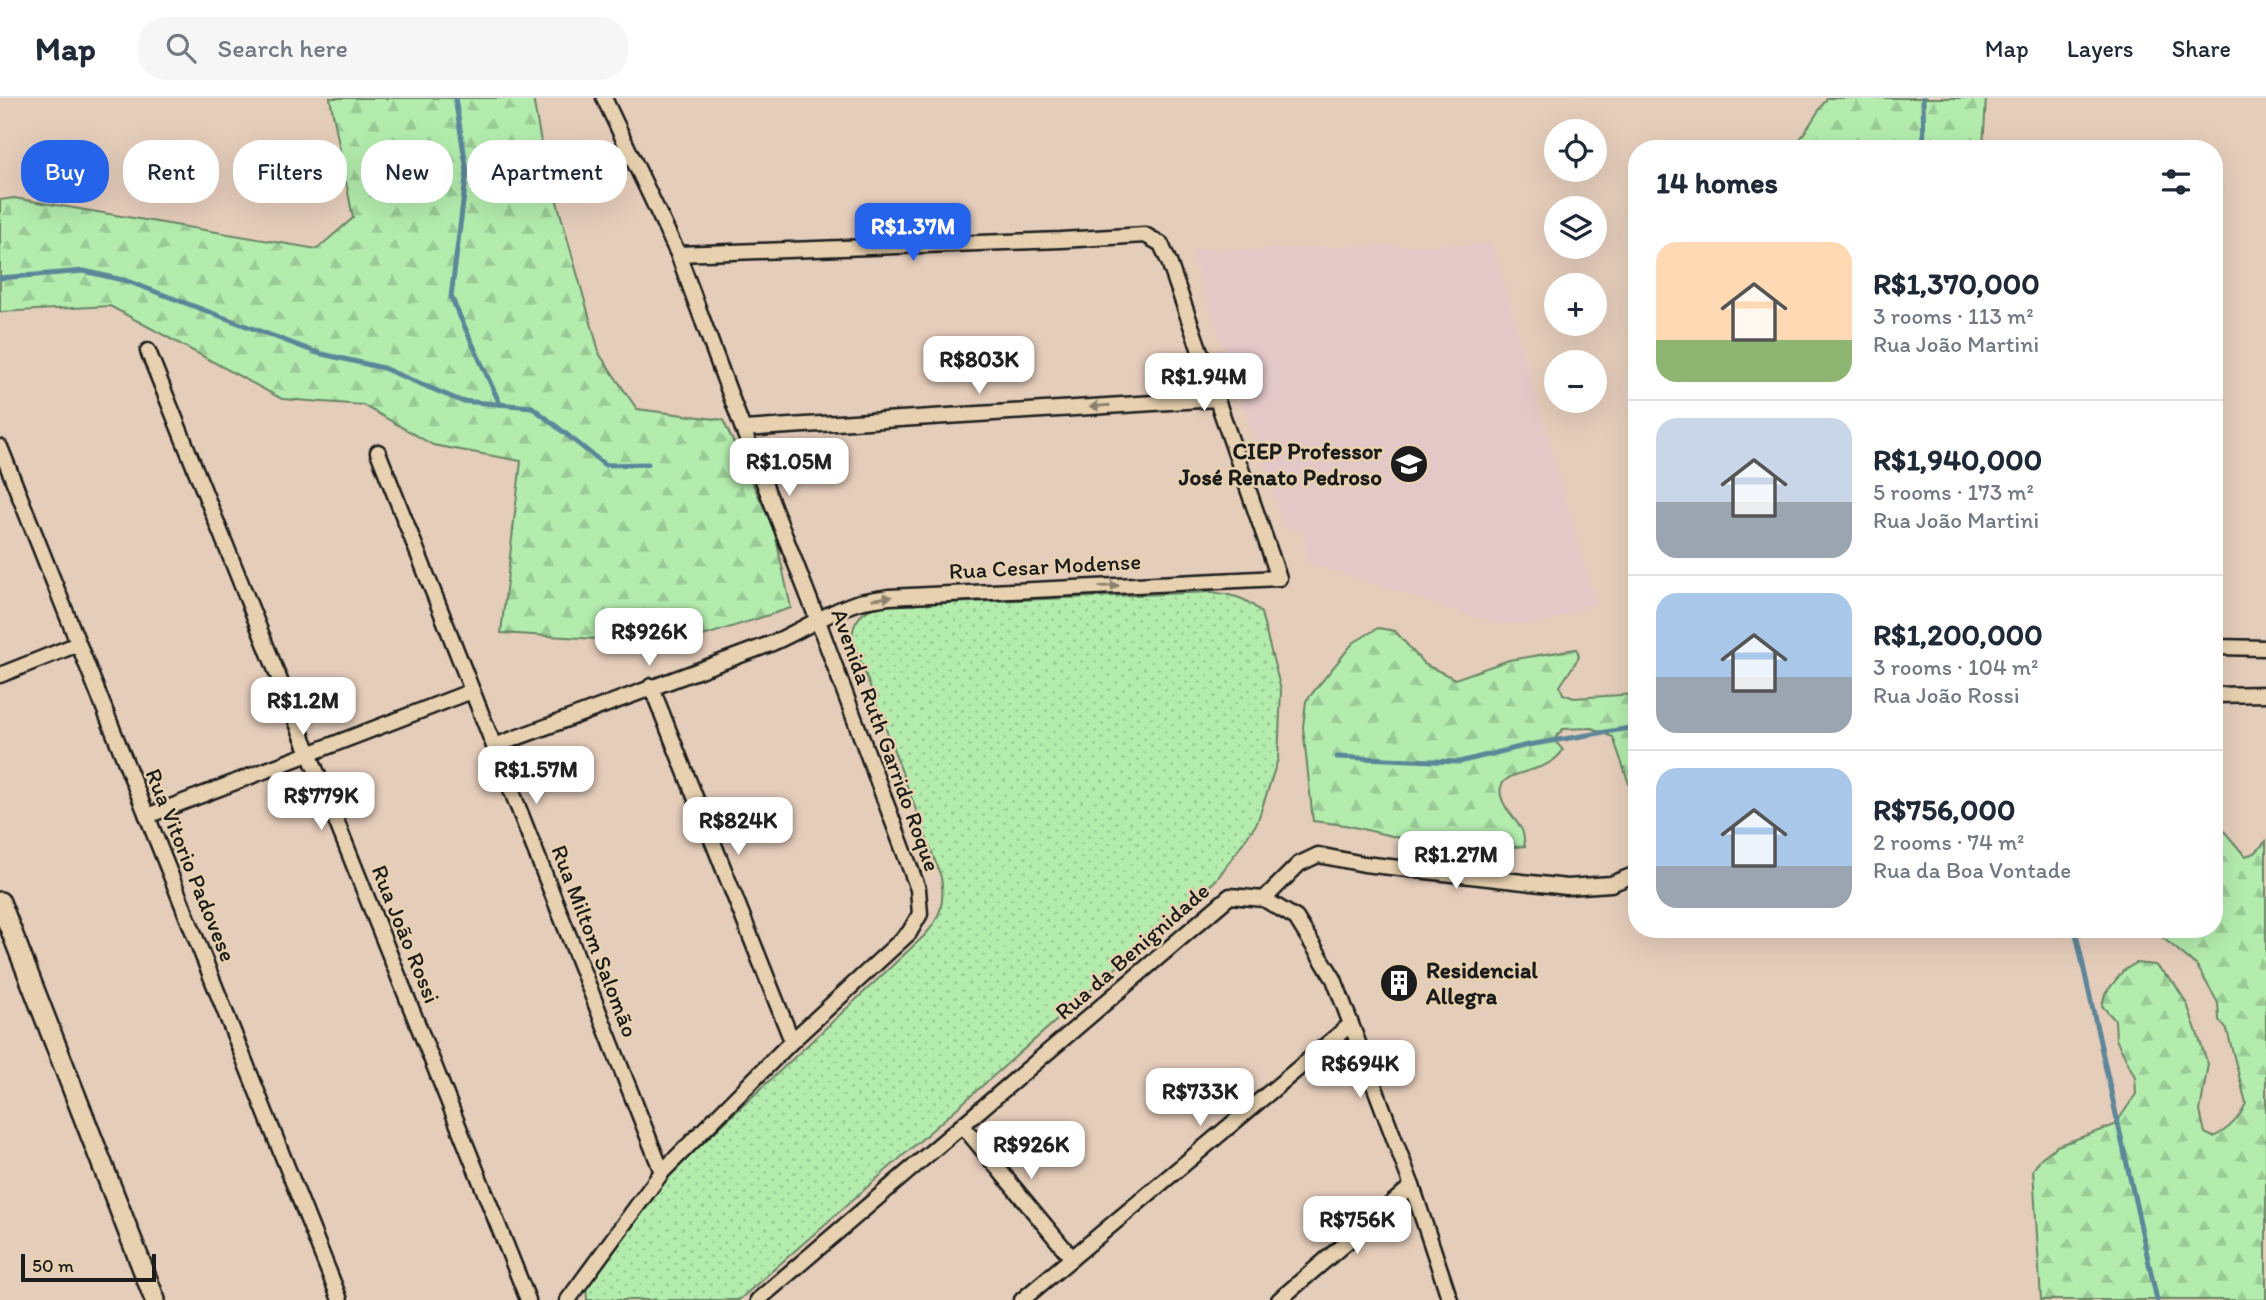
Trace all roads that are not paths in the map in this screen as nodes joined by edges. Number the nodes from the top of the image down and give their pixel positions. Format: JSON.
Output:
{"nodes":[{"id":1,"x":604,"y":98,"type":"edge"},
{"id":2,"x":678,"y":254,"type":"junction"},
{"id":3,"x":148,"y":351,"type":"dead end"},
{"id":4,"x":1217,"y":399,"type":"junction"},
{"id":5,"x":743,"y":429,"type":"junction"},
{"id":6,"x":0,"y":447,"type":"edge"},
{"id":7,"x":378,"y":452,"type":"dead end"},
{"id":8,"x":818,"y":621,"type":"junction"},
{"id":9,"x":78,"y":643,"type":"junction"},
{"id":10,"x":2223,"y":647,"type":"edge"},
{"id":11,"x":2266,"y":648,"type":"edge"},
{"id":12,"x":0,"y":675,"type":"edge"},
{"id":13,"x":651,"y":687,"type":"junction"},
{"id":14,"x":472,"y":691,"type":"junction"},
{"id":15,"x":2266,"y":694,"type":"edge"},
{"id":16,"x":2223,"y":695,"type":"edge"},
{"id":17,"x":494,"y":746,"type":"junction"},
{"id":18,"x":309,"y":754,"type":"junction"},
{"id":19,"x":147,"y":816,"type":"junction"},
{"id":20,"x":1628,"y":877,"type":"edge"},
{"id":21,"x":1264,"y":900,"type":"junction"},
{"id":22,"x":0,"y":902,"type":"edge"},
{"id":23,"x":1350,"y":1025,"type":"junction"},
{"id":24,"x":792,"y":1041,"type":"junction"},
{"id":25,"x":964,"y":1126,"type":"junction"},
{"id":26,"x":662,"y":1172,"type":"junction"},
{"id":27,"x":1412,"y":1186,"type":"junction"},
{"id":28,"x":1072,"y":1258,"type":"junction"},
{"id":29,"x":155,"y":1300,"type":"edge"},
{"id":30,"x":340,"y":1300,"type":"edge"},
{"id":31,"x":528,"y":1300,"type":"edge"},
{"id":32,"x":568,"y":1300,"type":"edge"},
{"id":33,"x":758,"y":1300,"type":"edge"},
{"id":34,"x":1022,"y":1300,"type":"edge"},
{"id":35,"x":1279,"y":1300,"type":"edge"},
{"id":36,"x":1450,"y":1300,"type":"edge"}],
"edges":[{"from":1,"to":2,"type":"street","name":"Avenida Ruth Garrido Roque"},
{"from":2,"to":4,"type":"street"},
{"from":2,"to":5,"type":"street","name":"Avenida Ruth Garrido Roque"},
{"from":3,"to":18,"type":"street","name":"Rua João Rossi"},
{"from":4,"to":5,"type":"street","one_way":true},
{"from":8,"to":4,"type":"street","name":"Rua Cesar Modense","one_way":true},
{"from":5,"to":8,"type":"street","name":"Avenida Ruth Garrido Roque"},
{"from":6,"to":9,"type":"street","name":"Rua Vitorio Padovese"},
{"from":7,"to":14,"type":"street","name":"Rua Miltom Salomão"},
{"from":8,"to":13,"type":"street","name":"Rua Cesar Modense"},
{"from":8,"to":24,"type":"street","name":"Avenida Ruth Garrido Roque"},
{"from":9,"to":12,"type":"street"},
{"from":9,"to":19,"type":"street","name":"Rua Vitorio Padovese"},
{"from":10,"to":11,"type":"street"},
{"from":13,"to":17,"type":"street","name":"Rua Cesar Modense"},
{"from":13,"to":24,"type":"street"},
{"from":14,"to":17,"type":"street","name":"Rua Miltom Salomão"},
{"from":14,"to":18,"type":"street"},
{"from":15,"to":16,"type":"street"},
{"from":17,"to":26,"type":"street","name":"Rua Miltom Salomão"},
{"from":18,"to":19,"type":"street"},
{"from":18,"to":31,"type":"street","name":"Rua João Rossi"},
{"from":19,"to":30,"type":"street","name":"Rua Vitorio Padovese"},
{"from":20,"to":21,"type":"street"},
{"from":21,"to":23,"type":"street","name":"Rua da Benignidade"},
{"from":21,"to":25,"type":"street","name":"Rua da Benignidade"},
{"from":22,"to":29,"type":"street"},
{"from":23,"to":27,"type":"street","name":"Rua da Benignidade"},
{"from":23,"to":28,"type":"street"},
{"from":24,"to":26,"type":"street","name":"Avenida Ruth Garrido Roque"},
{"from":25,"to":28,"type":"street"},
{"from":25,"to":33,"type":"street","name":"Rua da Benignidade"},
{"from":26,"to":32,"type":"street","name":"Avenida Ruth Garrido Roque"},
{"from":27,"to":35,"type":"street"},
{"from":27,"to":36,"type":"street","name":"Rua da Benignidade"},
{"from":28,"to":34,"type":"street"}]}
